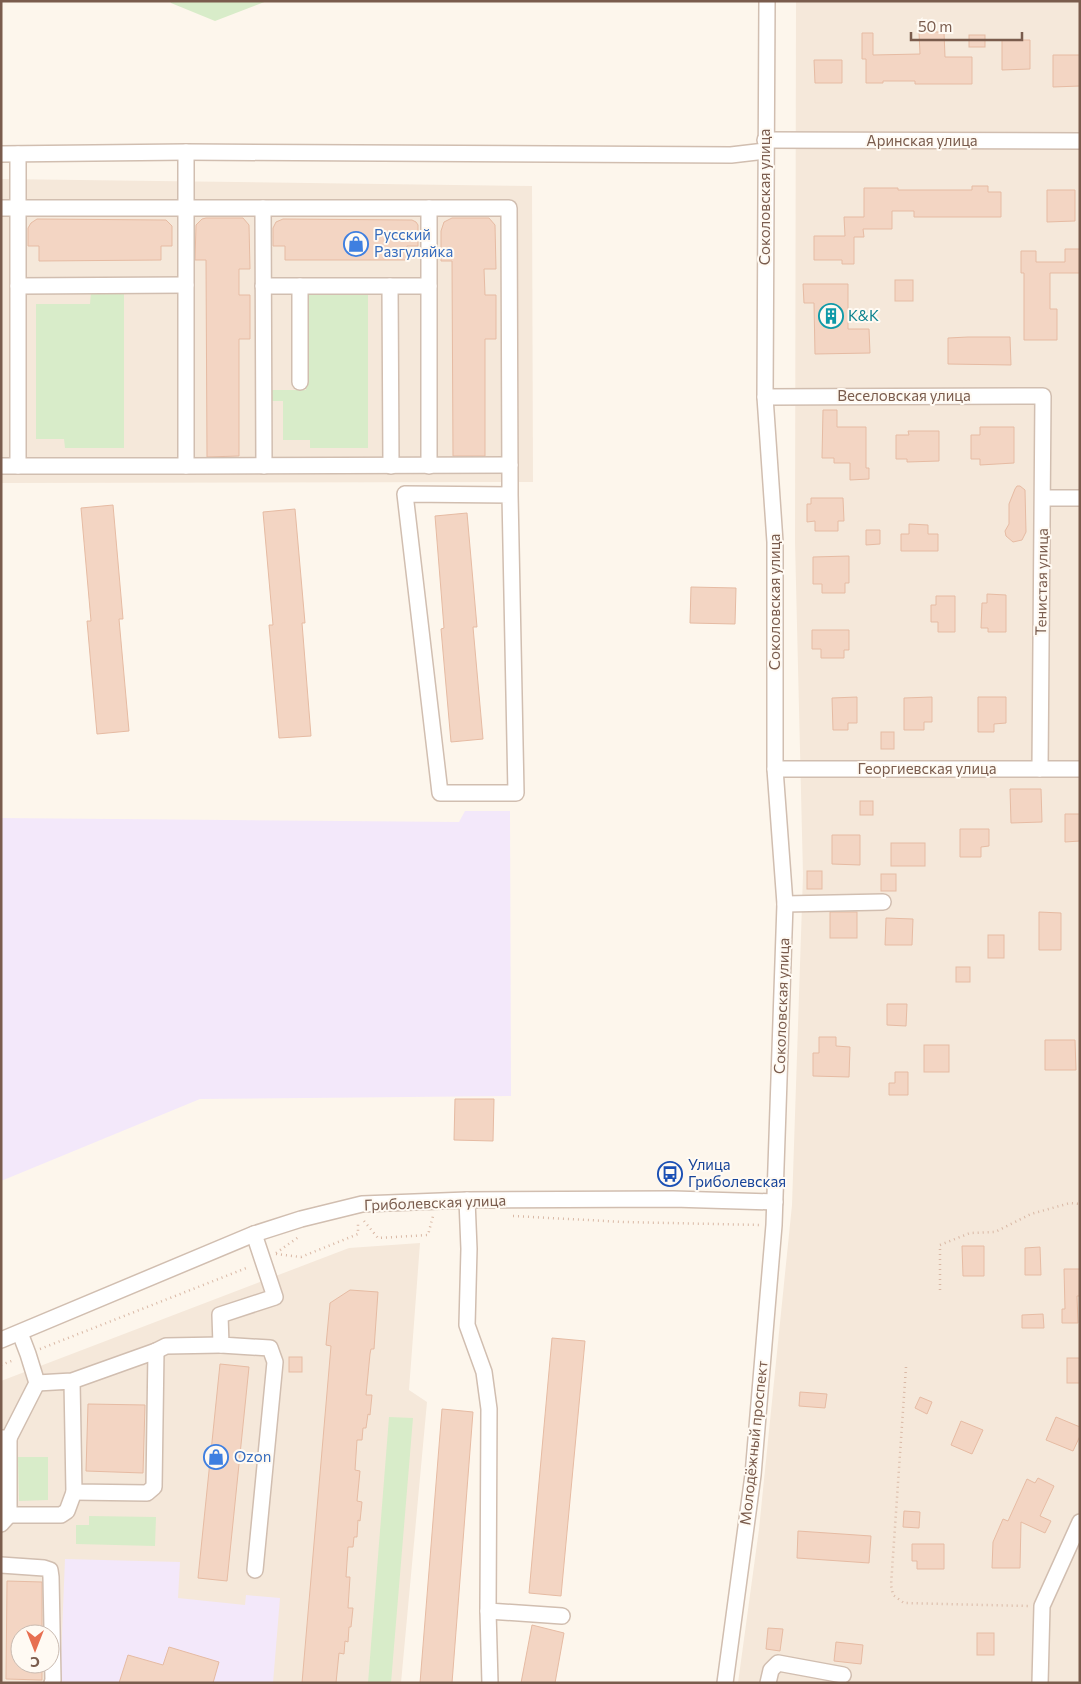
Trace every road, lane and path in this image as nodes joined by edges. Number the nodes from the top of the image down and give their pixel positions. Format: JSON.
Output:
{"nodes":[{"id":1,"x":767,"y":1,"type":"edge"},
{"id":2,"x":1080,"y":141,"type":"edge"},
{"id":3,"x":765,"y":146,"type":"junction"},
{"id":4,"x":186,"y":152,"type":"junction"},
{"id":5,"x":1,"y":154,"type":"edge"},
{"id":6,"x":18,"y":154,"type":"junction"},
{"id":7,"x":1,"y":208,"type":"edge"},
{"id":8,"x":18,"y":208,"type":"junction"},
{"id":9,"x":186,"y":208,"type":"junction"},
{"id":10,"x":263,"y":208,"type":"junction"},
{"id":11,"x":429,"y":208,"type":"junction"},
{"id":12,"x":186,"y":285,"type":"junction"},
{"id":13,"x":18,"y":286,"type":"junction"},
{"id":14,"x":263,"y":286,"type":"junction"},
{"id":15,"x":300,"y":286,"type":"junction"},
{"id":16,"x":390,"y":286,"type":"junction"},
{"id":17,"x":429,"y":286,"type":"junction"},
{"id":18,"x":300,"y":382,"type":"dead end"},
{"id":19,"x":765,"y":396,"type":"junction"},
{"id":20,"x":1043,"y":396,"type":"joint"},
{"id":21,"x":510,"y":465,"type":"junction"},
{"id":22,"x":1,"y":466,"type":"edge"},
{"id":23,"x":18,"y":466,"type":"junction"},
{"id":24,"x":186,"y":466,"type":"junction"},
{"id":25,"x":264,"y":466,"type":"junction"},
{"id":26,"x":391,"y":466,"type":"junction"},
{"id":27,"x":429,"y":466,"type":"junction"},
{"id":28,"x":510,"y":495,"type":"junction"},
{"id":29,"x":1043,"y":498,"type":"junction"},
{"id":30,"x":1080,"y":498,"type":"edge"},
{"id":31,"x":1040,"y":768,"type":"junction"},
{"id":32,"x":775,"y":769,"type":"junction"},
{"id":33,"x":1080,"y":769,"type":"edge"},
{"id":34,"x":883,"y":902,"type":"dead end"},
{"id":35,"x":785,"y":904,"type":"junction"},
{"id":36,"x":467,"y":1200,"type":"junction"},
{"id":37,"x":774,"y":1202,"type":"junction"},
{"id":38,"x":1080,"y":1204,"type":"edge"},
{"id":39,"x":424,"y":1216,"type":"dead end"},
{"id":40,"x":512,"y":1216,"type":"dead end"},
{"id":41,"x":372,"y":1220,"type":"dead end"},
{"id":42,"x":364,"y":1221,"type":"junction"},
{"id":43,"x":358,"y":1222,"type":"junction"},
{"id":44,"x":352,"y":1223,"type":"dead end"},
{"id":45,"x":774,"y":1225,"type":"junction"},
{"id":46,"x":254,"y":1234,"type":"junction"},
{"id":47,"x":300,"y":1236,"type":"dead end"},
{"id":48,"x":264,"y":1261,"type":"junction"},
{"id":49,"x":940,"y":1290,"type":"dead end"},
{"id":50,"x":20,"y":1332,"type":"junction"},
{"id":51,"x":1,"y":1340,"type":"edge"},
{"id":52,"x":221,"y":1346,"type":"junction"},
{"id":53,"x":156,"y":1351,"type":"junction"},
{"id":54,"x":28,"y":1354,"type":"junction"},
{"id":55,"x":1,"y":1364,"type":"edge"},
{"id":56,"x":906,"y":1367,"type":"dead end"},
{"id":57,"x":72,"y":1382,"type":"junction"},
{"id":58,"x":37,"y":1383,"type":"junction"},
{"id":59,"x":5,"y":1438,"type":"edge"},
{"id":60,"x":74,"y":1492,"type":"junction"},
{"id":61,"x":5,"y":1520,"type":"edge"},
{"id":62,"x":1080,"y":1522,"type":"edge"},
{"id":63,"x":1072,"y":1539,"type":"junction"},
{"id":64,"x":1080,"y":1553,"type":"edge"},
{"id":65,"x":1,"y":1565,"type":"edge"},
{"id":66,"x":256,"y":1570,"type":"dead end"},
{"id":67,"x":1042,"y":1606,"type":"junction"},
{"id":68,"x":488,"y":1610,"type":"junction"},
{"id":69,"x":562,"y":1616,"type":"dead end"},
{"id":70,"x":843,"y":1675,"type":"dead end"},
{"id":71,"x":52,"y":1683,"type":"edge"},
{"id":72,"x":490,"y":1683,"type":"edge"},
{"id":73,"x":725,"y":1683,"type":"edge"},
{"id":74,"x":768,"y":1683,"type":"edge"},
{"id":75,"x":1040,"y":1683,"type":"edge"}],
"edges":[{"from":1,"to":3,"type":"street","name":"Соколовская улица"},
{"from":2,"to":3,"type":"street","name":"Аринская улица"},
{"from":3,"to":4,"type":"street","name":"Аринская улица"},
{"from":3,"to":19,"type":"street","name":"Соколовская улица"},
{"from":4,"to":6,"type":"street","name":"Аринская улица"},
{"from":4,"to":9,"type":"street"},
{"from":5,"to":6,"type":"street","name":"Аринская улица"},
{"from":6,"to":8,"type":"street"},
{"from":7,"to":8,"type":"street"},
{"from":8,"to":9,"type":"street"},
{"from":8,"to":13,"type":"street"},
{"from":9,"to":10,"type":"street"},
{"from":9,"to":12,"type":"street"},
{"from":10,"to":11,"type":"street"},
{"from":10,"to":14,"type":"street"},
{"from":11,"to":17,"type":"street"},
{"from":11,"to":21,"type":"street"},
{"from":12,"to":13,"type":"street"},
{"from":12,"to":24,"type":"street"},
{"from":13,"to":23,"type":"street"},
{"from":14,"to":15,"type":"street"},
{"from":14,"to":25,"type":"street"},
{"from":15,"to":16,"type":"street"},
{"from":15,"to":18,"type":"street"},
{"from":16,"to":17,"type":"street"},
{"from":16,"to":26,"type":"street"},
{"from":17,"to":27,"type":"street"},
{"from":19,"to":20,"type":"street","name":"Веселовская улица"},
{"from":19,"to":32,"type":"street","name":"Соколовская улица"},
{"from":20,"to":29,"type":"street","name":"Тенистая улица"},
{"from":21,"to":27,"type":"street"},
{"from":21,"to":28,"type":"street"},
{"from":22,"to":23,"type":"street"},
{"from":23,"to":24,"type":"street"},
{"from":24,"to":25,"type":"street"},
{"from":25,"to":26,"type":"street"},
{"from":26,"to":27,"type":"street"},
{"from":28,"to":28,"type":"street"},
{"from":29,"to":30,"type":"street"},
{"from":29,"to":31,"type":"street","name":"Тенистая улица"},
{"from":31,"to":32,"type":"street","name":"Георгиевская улица"},
{"from":31,"to":33,"type":"street","name":"Георгиевская улица"},
{"from":32,"to":35,"type":"street","name":"Соколовская улица"},
{"from":34,"to":35,"type":"street"},
{"from":35,"to":37,"type":"street","name":"Соколовская улица"},
{"from":36,"to":37,"type":"street","name":"Гриболевская улица"},
{"from":36,"to":46,"type":"street","name":"Гриболевская улица"},
{"from":36,"to":68,"type":"street"},
{"from":37,"to":45,"type":"street","name":"Молодёжный проспект"},
{"from":38,"to":49,"type":"path"},
{"from":39,"to":42,"type":"path"},
{"from":40,"to":45,"type":"path"},
{"from":41,"to":42,"type":"path"},
{"from":42,"to":43,"type":"path"},
{"from":43,"to":44,"type":"path"},
{"from":43,"to":47,"type":"path"},
{"from":45,"to":73,"type":"street","name":"Молодёжный проспект"},
{"from":46,"to":48,"type":"street"},
{"from":46,"to":50,"type":"street","name":"Гриболевская улица"},
{"from":48,"to":52,"type":"street"},
{"from":48,"to":54,"type":"path"},
{"from":50,"to":51,"type":"street","name":"Гриболевская улица"},
{"from":50,"to":54,"type":"street"},
{"from":52,"to":53,"type":"street"},
{"from":52,"to":66,"type":"street"},
{"from":53,"to":57,"type":"street"},
{"from":53,"to":60,"type":"street"},
{"from":54,"to":55,"type":"path"},
{"from":54,"to":58,"type":"street"},
{"from":56,"to":67,"type":"path"},
{"from":57,"to":58,"type":"street"},
{"from":57,"to":60,"type":"street"},
{"from":58,"to":59,"type":"street"},
{"from":59,"to":61,"type":"street"},
{"from":60,"to":61,"type":"street"},
{"from":62,"to":63,"type":"street"},
{"from":63,"to":64,"type":"street"},
{"from":63,"to":67,"type":"street"},
{"from":65,"to":71,"type":"street"},
{"from":67,"to":75,"type":"street"},
{"from":68,"to":69,"type":"street"},
{"from":68,"to":72,"type":"street"},
{"from":70,"to":74,"type":"street"}]}
